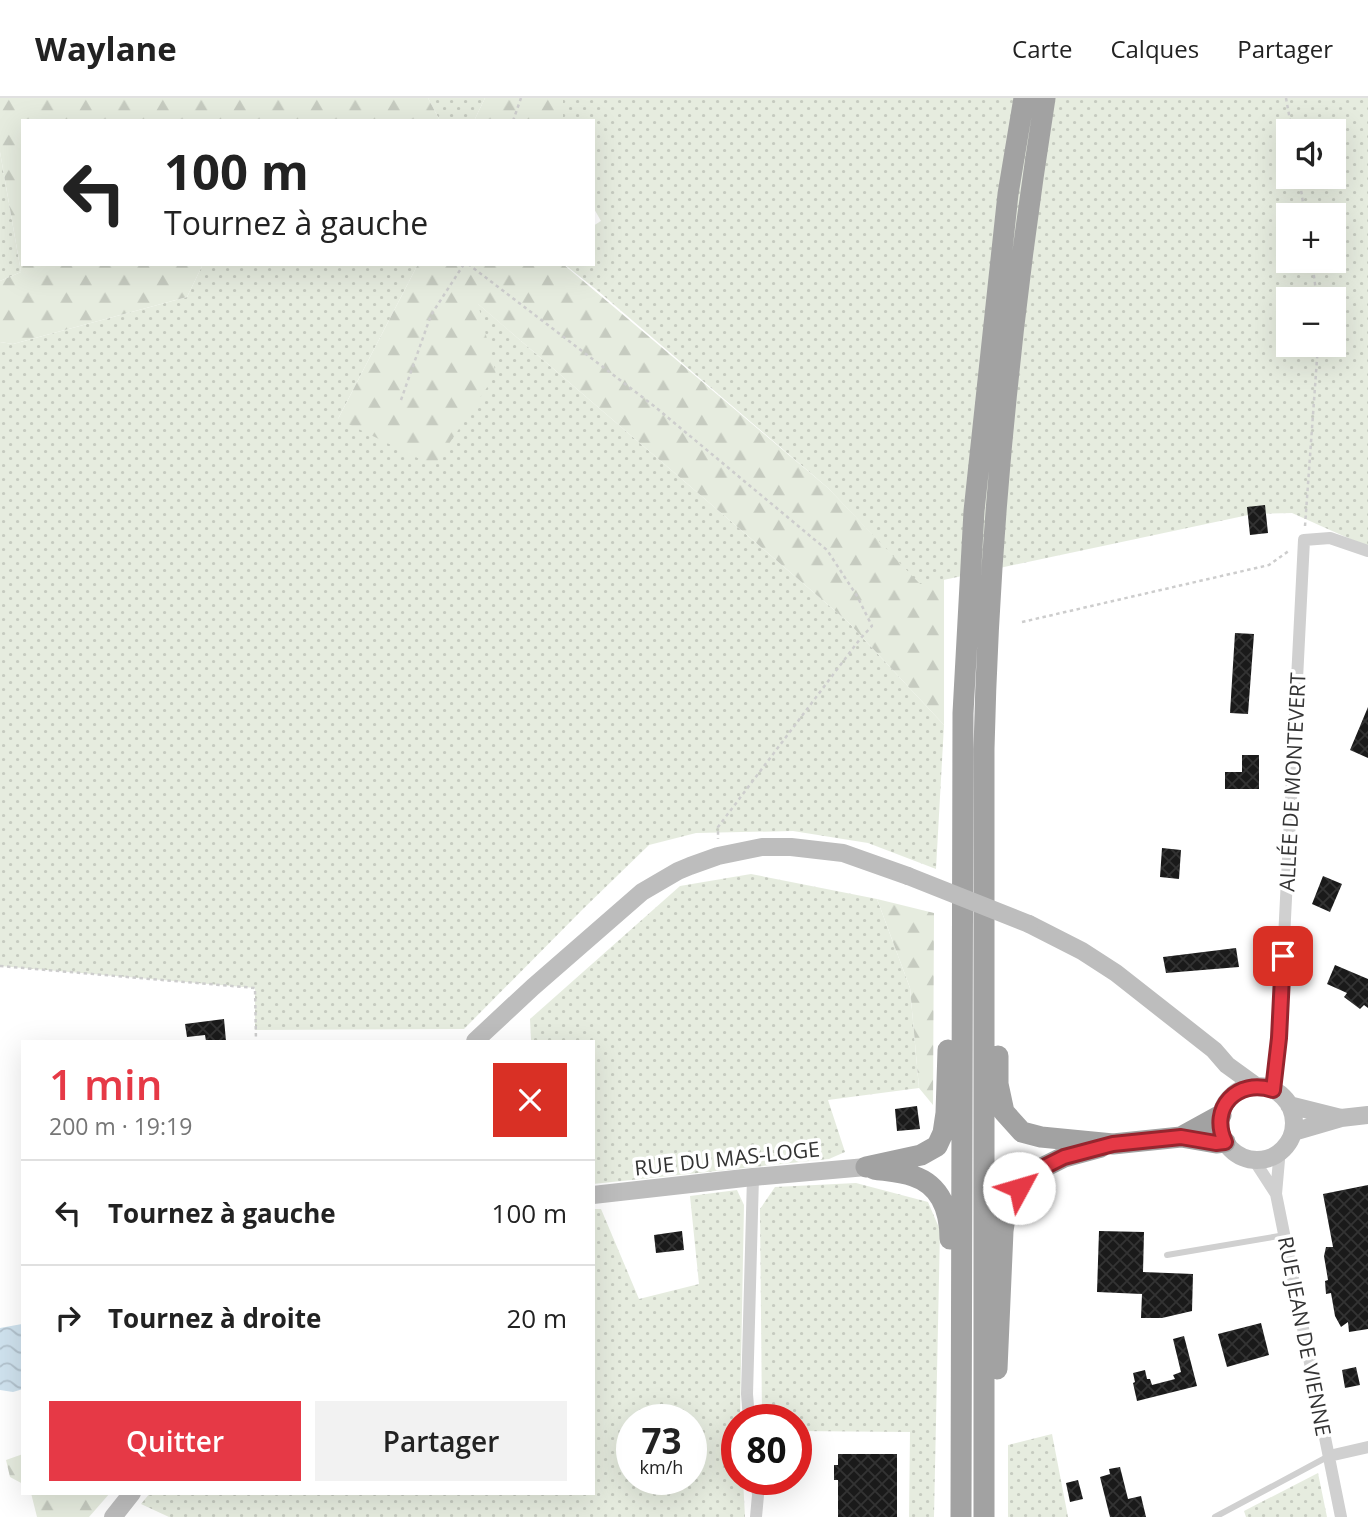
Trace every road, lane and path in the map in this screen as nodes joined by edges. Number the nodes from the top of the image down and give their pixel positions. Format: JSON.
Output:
{"nodes":[{"id":1,"x":521,"y":98,"type":"edge"},
{"id":2,"x":1024,"y":98,"type":"edge"},
{"id":3,"x":1045,"y":98,"type":"edge"},
{"id":4,"x":1286,"y":98,"type":"edge"},
{"id":5,"x":514,"y":119,"type":"edge"},
{"id":6,"x":1290,"y":119,"type":"edge"},
{"id":7,"x":465,"y":266,"type":"edge"},
{"id":8,"x":469,"y":266,"type":"edge"},
{"id":9,"x":1317,"y":357,"type":"edge"},
{"id":10,"x":401,"y":400,"type":"dead end"},
{"id":11,"x":1304,"y":540,"type":"junction"},
{"id":12,"x":1368,"y":551,"type":"edge"},
{"id":13,"x":1022,"y":622,"type":"dead end"},
{"id":14,"x":984,"y":749,"type":"junction"},
{"id":15,"x":718,"y":856,"type":"junction"},
{"id":16,"x":962,"y":961,"type":"junction"},
{"id":17,"x":0,"y":966,"type":"edge"},
{"id":18,"x":256,"y":1040,"type":"edge"},
{"id":19,"x":476,"y":1040,"type":"edge"},
{"id":20,"x":1227,"y":1065,"type":"junction"},
{"id":21,"x":1264,"y":1088,"type":"junction"},
{"id":22,"x":1289,"y":1105,"type":"junction"},
{"id":23,"x":1224,"y":1109,"type":"junction"},
{"id":24,"x":1368,"y":1115,"type":"edge"},
{"id":25,"x":1341,"y":1118,"type":"junction"},
{"id":26,"x":1293,"y":1132,"type":"junction"},
{"id":27,"x":1181,"y":1137,"type":"junction"},
{"id":28,"x":1225,"y":1142,"type":"junction"},
{"id":29,"x":1113,"y":1144,"type":"junction"},
{"id":30,"x":1278,"y":1154,"type":"junction"},
{"id":31,"x":1254,"y":1160,"type":"junction"},
{"id":32,"x":866,"y":1167,"type":"junction"},
{"id":33,"x":753,"y":1177,"type":"junction"},
{"id":34,"x":1276,"y":1194,"type":"junction"},
{"id":35,"x":595,"y":1195,"type":"edge"},
{"id":36,"x":1285,"y":1234,"type":"junction"},
{"id":37,"x":1167,"y":1255,"type":"dead end"},
{"id":38,"x":961,"y":1342,"type":"junction"},
{"id":39,"x":748,"y":1404,"type":"edge"},
{"id":40,"x":984,"y":1442,"type":"junction"},
{"id":41,"x":1368,"y":1447,"type":"edge"},
{"id":42,"x":1329,"y":1455,"type":"junction"},
{"id":43,"x":130,"y":1495,"type":"edge"},
{"id":44,"x":758,"y":1495,"type":"edge"},
{"id":45,"x":113,"y":1517,"type":"edge"},
{"id":46,"x":756,"y":1517,"type":"edge"},
{"id":47,"x":961,"y":1517,"type":"edge"},
{"id":48,"x":984,"y":1517,"type":"edge"},
{"id":49,"x":1214,"y":1517,"type":"edge"},
{"id":50,"x":1341,"y":1517,"type":"edge"}],
"edges":[{"from":1,"to":5,"type":"path"},
{"from":2,"to":16,"type":"highway"},
{"from":3,"to":14,"type":"highway"},
{"from":4,"to":6,"type":"path"},
{"from":7,"to":10,"type":"path"},
{"from":8,"to":15,"type":"path"},
{"from":9,"to":11,"type":"path"},
{"from":11,"to":12,"type":"street"},
{"from":11,"to":13,"type":"path"},
{"from":11,"to":21,"type":"street","name":"ALLÉE DE MONTEVERT"},
{"from":14,"to":29,"type":"highway"},
{"from":14,"to":40,"type":"highway"},
{"from":15,"to":19,"type":"main road"},
{"from":15,"to":20,"type":"main road","bridge":true},
{"from":16,"to":32,"type":"highway"},
{"from":16,"to":38,"type":"highway"},
{"from":17,"to":18,"type":"path"},
{"from":20,"to":21,"type":"main road"},
{"from":20,"to":23,"type":"main road"},
{"from":21,"to":22,"type":"main road"},
{"from":21,"to":23,"type":"main road"},
{"from":22,"to":25,"type":"main road"},
{"from":22,"to":26,"type":"main road"},
{"from":23,"to":27,"type":"highway"},
{"from":23,"to":28,"type":"main road"},
{"from":24,"to":25,"type":"main road"},
{"from":25,"to":26,"type":"main road"},
{"from":26,"to":30,"type":"main road"},
{"from":27,"to":28,"type":"highway"},
{"from":27,"to":29,"type":"highway"},
{"from":28,"to":31,"type":"main road"},
{"from":29,"to":40,"type":"highway"},
{"from":30,"to":31,"type":"main road"},
{"from":30,"to":34,"type":"street","name":"RUE JEAN DE VIENNE"},
{"from":31,"to":34,"type":"street"},
{"from":32,"to":33,"type":"main road","name":"RUE DU MAS-LOGE"},
{"from":32,"to":38,"type":"highway"},
{"from":33,"to":35,"type":"main road","name":"RUE DU MAS-LOGE"},
{"from":33,"to":39,"type":"street"},
{"from":34,"to":36,"type":"street","name":"RUE JEAN DE VIENNE"},
{"from":36,"to":37,"type":"lane"},
{"from":36,"to":42,"type":"street","name":"RUE JEAN DE VIENNE"},
{"from":38,"to":47,"type":"highway"},
{"from":40,"to":48,"type":"highway"},
{"from":41,"to":42,"type":"street"},
{"from":42,"to":49,"type":"lane"},
{"from":42,"to":50,"type":"street","name":"RUE JEAN DE VIENNE"},
{"from":43,"to":45,"type":"main road"},
{"from":44,"to":46,"type":"street"}]}
